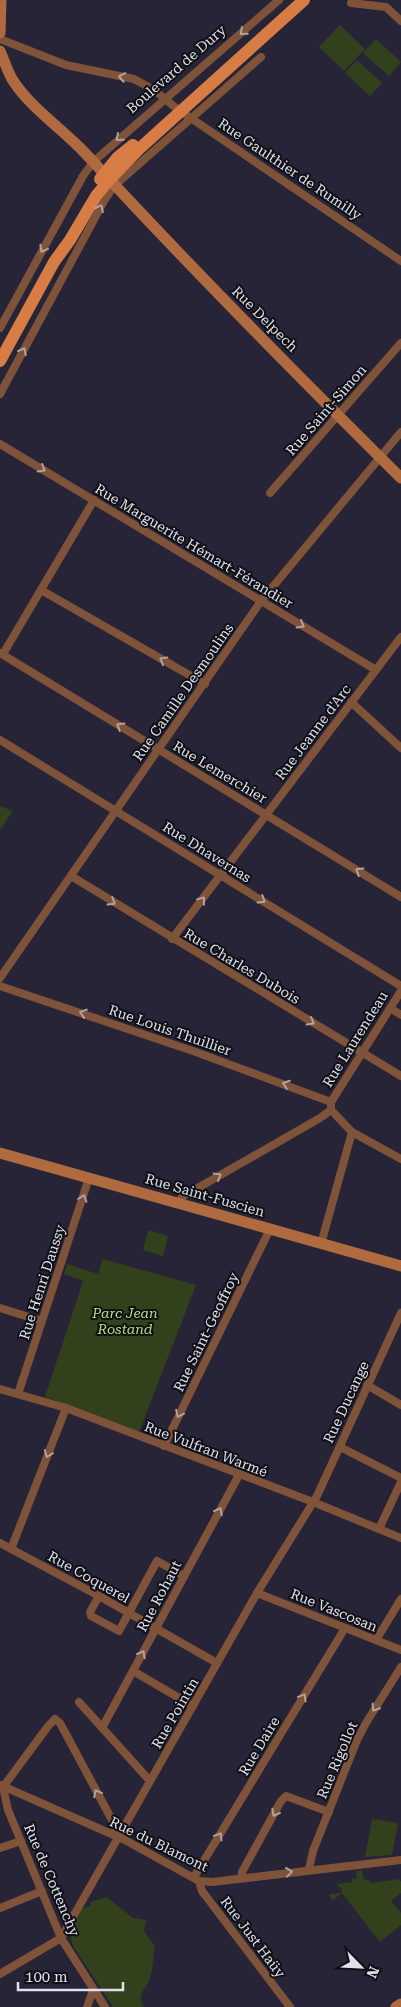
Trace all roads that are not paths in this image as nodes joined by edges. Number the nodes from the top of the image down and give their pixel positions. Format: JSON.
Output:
{"nodes":[{"id":1,"x":1,"y":0,"type":"edge"},
{"id":2,"x":279,"y":0,"type":"edge"},
{"id":3,"x":304,"y":0,"type":"edge"},
{"id":4,"x":353,"y":2,"type":"edge"},
{"id":5,"x":401,"y":21,"type":"edge"},
{"id":6,"x":0,"y":33,"type":"edge"},
{"id":7,"x":0,"y":39,"type":"edge"},
{"id":8,"x":0,"y":51,"type":"edge"},
{"id":9,"x":261,"y":57,"type":"dead end"},
{"id":10,"x":164,"y":99,"type":"junction"},
{"id":11,"x":183,"y":112,"type":"junction"},
{"id":12,"x":93,"y":162,"type":"junction"},
{"id":13,"x":109,"y":180,"type":"junction"},
{"id":14,"x":87,"y":233,"type":"junction"},
{"id":15,"x":57,"y":258,"type":"junction"},
{"id":16,"x":401,"y":261,"type":"edge"},
{"id":17,"x":0,"y":328,"type":"edge"},
{"id":18,"x":401,"y":343,"type":"edge"},
{"id":19,"x":0,"y":361,"type":"edge"},
{"id":20,"x":0,"y":394,"type":"edge"},
{"id":21,"x":338,"y":415,"type":"junction"},
{"id":22,"x":401,"y":432,"type":"edge"},
{"id":23,"x":0,"y":444,"type":"edge"},
{"id":24,"x":380,"y":457,"type":"junction"},
{"id":25,"x":401,"y":478,"type":"edge"},
{"id":26,"x":270,"y":494,"type":"dead end"},
{"id":27,"x":94,"y":500,"type":"junction"},
{"id":28,"x":41,"y":590,"type":"junction"},
{"id":29,"x":262,"y":601,"type":"junction"},
{"id":30,"x":401,"y":636,"type":"edge"},
{"id":31,"x":1,"y":653,"type":"edge"},
{"id":32,"x":376,"y":670,"type":"junction"},
{"id":33,"x":205,"y":684,"type":"junction"},
{"id":34,"x":351,"y":702,"type":"junction"},
{"id":35,"x":0,"y":740,"type":"edge"},
{"id":36,"x":401,"y":748,"type":"edge"},
{"id":37,"x":158,"y":750,"type":"junction"},
{"id":38,"x":116,"y":810,"type":"junction"},
{"id":39,"x":266,"y":814,"type":"junction"},
{"id":40,"x":220,"y":875,"type":"junction"},
{"id":41,"x":71,"y":876,"type":"junction"},
{"id":42,"x":401,"y":897,"type":"edge"},
{"id":43,"x":172,"y":938,"type":"junction"},
{"id":44,"x":0,"y":978,"type":"edge"},
{"id":45,"x":0,"y":986,"type":"edge"},
{"id":46,"x":401,"y":986,"type":"edge"},
{"id":47,"x":401,"y":991,"type":"edge"},
{"id":48,"x":390,"y":1008,"type":"junction"},
{"id":49,"x":401,"y":1014,"type":"edge"},
{"id":50,"x":362,"y":1053,"type":"junction"},
{"id":51,"x":401,"y":1076,"type":"edge"},
{"id":52,"x":331,"y":1106,"type":"junction"},
{"id":53,"x":352,"y":1132,"type":"junction"},
{"id":54,"x":0,"y":1153,"type":"edge"},
{"id":55,"x":401,"y":1159,"type":"edge"},
{"id":56,"x":89,"y":1178,"type":"junction"},
{"id":57,"x":178,"y":1203,"type":"junction"},
{"id":58,"x":270,"y":1229,"type":"junction"},
{"id":59,"x":321,"y":1244,"type":"junction"},
{"id":60,"x":401,"y":1266,"type":"edge"},
{"id":61,"x":0,"y":1308,"type":"edge"},
{"id":62,"x":401,"y":1313,"type":"edge"},
{"id":63,"x":42,"y":1321,"type":"junction"},
{"id":64,"x":367,"y":1386,"type":"junction"},
{"id":65,"x":0,"y":1389,"type":"edge"},
{"id":66,"x":18,"y":1394,"type":"junction"},
{"id":67,"x":401,"y":1405,"type":"edge"},
{"id":68,"x":66,"y":1408,"type":"junction"},
{"id":69,"x":164,"y":1446,"type":"junction"},
{"id":70,"x":340,"y":1447,"type":"junction"},
{"id":71,"x":239,"y":1475,"type":"junction"},
{"id":72,"x":401,"y":1478,"type":"edge"},
{"id":73,"x":401,"y":1482,"type":"edge"},
{"id":74,"x":313,"y":1502,"type":"junction"},
{"id":75,"x":379,"y":1529,"type":"junction"},
{"id":76,"x":401,"y":1538,"type":"edge"},
{"id":77,"x":0,"y":1544,"type":"edge"},
{"id":78,"x":11,"y":1549,"type":"junction"},
{"id":79,"x":184,"y":1576,"type":"junction"},
{"id":80,"x":257,"y":1593,"type":"junction"},
{"id":81,"x":99,"y":1596,"type":"junction"},
{"id":82,"x":401,"y":1599,"type":"edge"},
{"id":83,"x":129,"y":1614,"type":"junction"},
{"id":84,"x":156,"y":1628,"type":"junction"},
{"id":85,"x":345,"y":1628,"type":"junction"},
{"id":86,"x":376,"y":1640,"type":"junction"},
{"id":87,"x":401,"y":1650,"type":"edge"},
{"id":88,"x":217,"y":1663,"type":"junction"},
{"id":89,"x":401,"y":1667,"type":"edge"},
{"id":90,"x":132,"y":1672,"type":"junction"},
{"id":91,"x":79,"y":1702,"type":"dead end"},
{"id":92,"x":193,"y":1706,"type":"junction"},
{"id":93,"x":102,"y":1728,"type":"junction"},
{"id":94,"x":150,"y":1781,"type":"junction"},
{"id":95,"x":1,"y":1786,"type":"edge"},
{"id":96,"x":329,"y":1812,"type":"junction"},
{"id":97,"x":118,"y":1837,"type":"junction"},
{"id":98,"x":21,"y":1841,"type":"junction"},
{"id":99,"x":0,"y":1848,"type":"edge"},
{"id":100,"x":401,"y":1860,"type":"edge"},
{"id":101,"x":309,"y":1870,"type":"junction"},
{"id":102,"x":241,"y":1878,"type":"junction"},
{"id":103,"x":197,"y":1879,"type":"junction"},
{"id":104,"x":42,"y":1891,"type":"junction"},
{"id":105,"x":0,"y":1908,"type":"edge"},
{"id":106,"x":61,"y":1938,"type":"junction"},
{"id":107,"x":0,"y":1974,"type":"edge"},
{"id":108,"x":93,"y":1990,"type":"junction"},
{"id":109,"x":401,"y":2004,"type":"edge"},
{"id":110,"x":87,"y":2007,"type":"edge"},
{"id":111,"x":105,"y":2007,"type":"edge"},
{"id":112,"x":290,"y":2007,"type":"edge"},
{"id":113,"x":396,"y":2007,"type":"edge"}],
"edges":[{"from":1,"to":6,"type":"street"},
{"from":2,"to":10,"type":"street","name":"Boulevard de Dury","one_way":true},
{"from":3,"to":11,"type":"main road"},
{"from":4,"to":5,"type":"street"},
{"from":10,"to":7,"type":"street","name":"Rue Gaulthier de Rumilly","one_way":true},
{"from":8,"to":12,"type":"street","name":"Rue Delpech"},
{"from":9,"to":11,"type":"street"},
{"from":10,"to":11,"type":"street","name":"Rue Gaulthier de Rumilly"},
{"from":10,"to":12,"type":"street","name":"Boulevard de Dury","one_way":true},
{"from":11,"to":13,"type":"main road"},
{"from":11,"to":16,"type":"street","name":"Rue Gaulthier de Rumilly"},
{"from":12,"to":13,"type":"street","name":"Rue Delpech"},
{"from":12,"to":17,"type":"street","name":"Boulevard de Dury","one_way":true},
{"from":14,"to":13,"type":"street","one_way":true},
{"from":13,"to":15,"type":"main road"},
{"from":13,"to":21,"type":"street","name":"Rue Delpech"},
{"from":14,"to":15,"type":"street"},
{"from":20,"to":14,"type":"street","one_way":true},
{"from":15,"to":19,"type":"main road"},
{"from":18,"to":21,"type":"street","name":"Rue Saint-Simon"},
{"from":21,"to":24,"type":"street","name":"Rue Delpech"},
{"from":21,"to":26,"type":"street","name":"Rue Saint-Simon"},
{"from":22,"to":24,"type":"street","name":"Rue Camille Desmoulins"},
{"from":23,"to":27,"type":"street","name":"Rue Marguerite Hémart-Férandier","one_way":true},
{"from":24,"to":25,"type":"street","name":"Rue Delpech"},
{"from":24,"to":29,"type":"street","name":"Rue Camille Desmoulins"},
{"from":27,"to":28,"type":"street"},
{"from":27,"to":29,"type":"street","name":"Rue Marguerite Hémart-Férandier"},
{"from":28,"to":31,"type":"street"},
{"from":33,"to":28,"type":"street","one_way":true},
{"from":29,"to":32,"type":"street","name":"Rue Marguerite Hémart-Férandier","one_way":true},
{"from":29,"to":33,"type":"street","name":"Rue Camille Desmoulins"},
{"from":30,"to":32,"type":"street","name":"Rue Jeanne d'Arc"},
{"from":37,"to":31,"type":"street","name":"Rue Lemerchier","one_way":true},
{"from":32,"to":34,"type":"street","name":"Rue Jeanne d'Arc"},
{"from":33,"to":37,"type":"street","name":"Rue Camille Desmoulins"},
{"from":34,"to":36,"type":"street"},
{"from":34,"to":39,"type":"street","name":"Rue Jeanne d'Arc"},
{"from":35,"to":38,"type":"street","name":"Rue Dhavernas"},
{"from":37,"to":38,"type":"street","name":"Rue Camille Desmoulins"},
{"from":37,"to":39,"type":"street","name":"Rue Lemerchier"},
{"from":38,"to":40,"type":"street","name":"Rue Dhavernas"},
{"from":38,"to":41,"type":"street","name":"Rue Camille Desmoulins"},
{"from":39,"to":40,"type":"street","name":"Rue Jeanne d'Arc"},
{"from":42,"to":39,"type":"street","name":"Rue Lemerchier","one_way":true},
{"from":43,"to":40,"type":"street","name":"Rue Jeanne d'Arc","one_way":true},
{"from":40,"to":46,"type":"street","name":"Rue Dhavernas","one_way":true},
{"from":41,"to":43,"type":"street","name":"Rue Charles Dubois","one_way":true},
{"from":41,"to":44,"type":"street","name":"Rue Camille Desmoulins"},
{"from":43,"to":50,"type":"street","name":"Rue Charles Dubois","one_way":true},
{"from":52,"to":45,"type":"street","name":"Rue Louis Thuillier","one_way":true},
{"from":47,"to":48,"type":"street","name":"Rue Laurendeau"},
{"from":48,"to":49,"type":"street"},
{"from":48,"to":50,"type":"street","name":"Rue Laurendeau"},
{"from":50,"to":51,"type":"street","name":"Rue Charles Dubois"},
{"from":50,"to":52,"type":"street","name":"Rue Laurendeau"},
{"from":52,"to":53,"type":"street"},
{"from":57,"to":52,"type":"street","one_way":true},
{"from":53,"to":55,"type":"street"},
{"from":53,"to":59,"type":"street"},
{"from":54,"to":56,"type":"street","name":"Rue Saint-Fuscien"},
{"from":56,"to":57,"type":"street","name":"Rue Saint-Fuscien"},
{"from":63,"to":56,"type":"street","name":"Rue Henri Daussy","one_way":true},
{"from":57,"to":58,"type":"street","name":"Rue Saint-Fuscien"},
{"from":58,"to":59,"type":"street","name":"Rue Saint-Fuscien"},
{"from":58,"to":69,"type":"street","name":"Rue Saint-Geoffroy","one_way":true},
{"from":59,"to":60,"type":"street","name":"Rue Saint-Fuscien"},
{"from":61,"to":63,"type":"street"},
{"from":62,"to":64,"type":"street","name":"Rue Ducange"},
{"from":63,"to":66,"type":"street","name":"Rue Henri Daussy"},
{"from":64,"to":67,"type":"street"},
{"from":64,"to":70,"type":"street","name":"Rue Ducange"},
{"from":65,"to":66,"type":"street","name":"Rue Vulfran Warmé"},
{"from":66,"to":68,"type":"street","name":"Rue Vulfran Warmé"},
{"from":68,"to":69,"type":"street","name":"Rue Vulfran Warmé"},
{"from":68,"to":78,"type":"street","one_way":true},
{"from":69,"to":71,"type":"street","name":"Rue Vulfran Warmé"},
{"from":70,"to":72,"type":"street"},
{"from":70,"to":74,"type":"street","name":"Rue Ducange"},
{"from":71,"to":74,"type":"street","name":"Rue Vulfran Warmé"},
{"from":79,"to":71,"type":"street","name":"Rue Rohaut","one_way":true},
{"from":73,"to":75,"type":"street"},
{"from":74,"to":75,"type":"street","name":"Rue Vulfran Warmé"},
{"from":74,"to":80,"type":"street","name":"Rue Pointin"},
{"from":75,"to":76,"type":"street","name":"Rue Vulfran Warmé"},
{"from":77,"to":78,"type":"street","name":"Rue Coquerel"},
{"from":78,"to":81,"type":"street","name":"Rue Coquerel"},
{"from":79,"to":83,"type":"street"},
{"from":79,"to":84,"type":"street","name":"Rue Rohaut"},
{"from":80,"to":85,"type":"street","name":"Rue Vascosan"},
{"from":80,"to":88,"type":"street","name":"Rue Pointin"},
{"from":81,"to":83,"type":"street","name":"Rue Coquerel"},
{"from":81,"to":83,"type":"street"},
{"from":82,"to":86,"type":"street"},
{"from":83,"to":84,"type":"street","name":"Rue Coquerel"},
{"from":84,"to":88,"type":"street","name":"Rue Coquerel"},
{"from":90,"to":84,"type":"street","name":"Rue Rohaut","one_way":true},
{"from":85,"to":86,"type":"street","name":"Rue Vascosan"},
{"from":103,"to":85,"type":"street","name":"Rue Daire","one_way":true},
{"from":86,"to":87,"type":"street","name":"Rue Vascosan"},
{"from":88,"to":92,"type":"street","name":"Rue Pointin"},
{"from":89,"to":96,"type":"street","name":"Rue Rigollot","one_way":true},
{"from":90,"to":92,"type":"street"},
{"from":90,"to":93,"type":"street","name":"Rue Rohaut"},
{"from":91,"to":93,"type":"street"},
{"from":92,"to":94,"type":"street","name":"Rue Pointin"},
{"from":93,"to":94,"type":"street"},
{"from":94,"to":97,"type":"street","name":"Rue Pointin"},
{"from":95,"to":97,"type":"street","name":"Rue du Blamont"},
{"from":97,"to":95,"type":"street","one_way":true},
{"from":95,"to":98,"type":"street","name":"Rue de Cottenchy"},
{"from":96,"to":101,"type":"street","name":"Rue Rigollot"},
{"from":96,"to":102,"type":"street","one_way":true},
{"from":97,"to":103,"type":"street","name":"Rue du Blamont"},
{"from":97,"to":106,"type":"street","name":"Rue Pointin"},
{"from":98,"to":99,"type":"street"},
{"from":98,"to":104,"type":"street","name":"Rue de Cottenchy"},
{"from":100,"to":101,"type":"street","name":"Rue du Blamont"},
{"from":102,"to":101,"type":"street","name":"Rue du Blamont","one_way":true},
{"from":102,"to":103,"type":"street","name":"Rue du Blamont"},
{"from":103,"to":112,"type":"street","name":"Rue Just Haüy"},
{"from":104,"to":105,"type":"street"},
{"from":104,"to":106,"type":"street","name":"Rue de Cottenchy"},
{"from":106,"to":107,"type":"street"},
{"from":106,"to":108,"type":"street","name":"Rue de Cottenchy"},
{"from":108,"to":110,"type":"street"},
{"from":108,"to":111,"type":"street","name":"Rue de Cottenchy"},
{"from":109,"to":113,"type":"street"}]}
